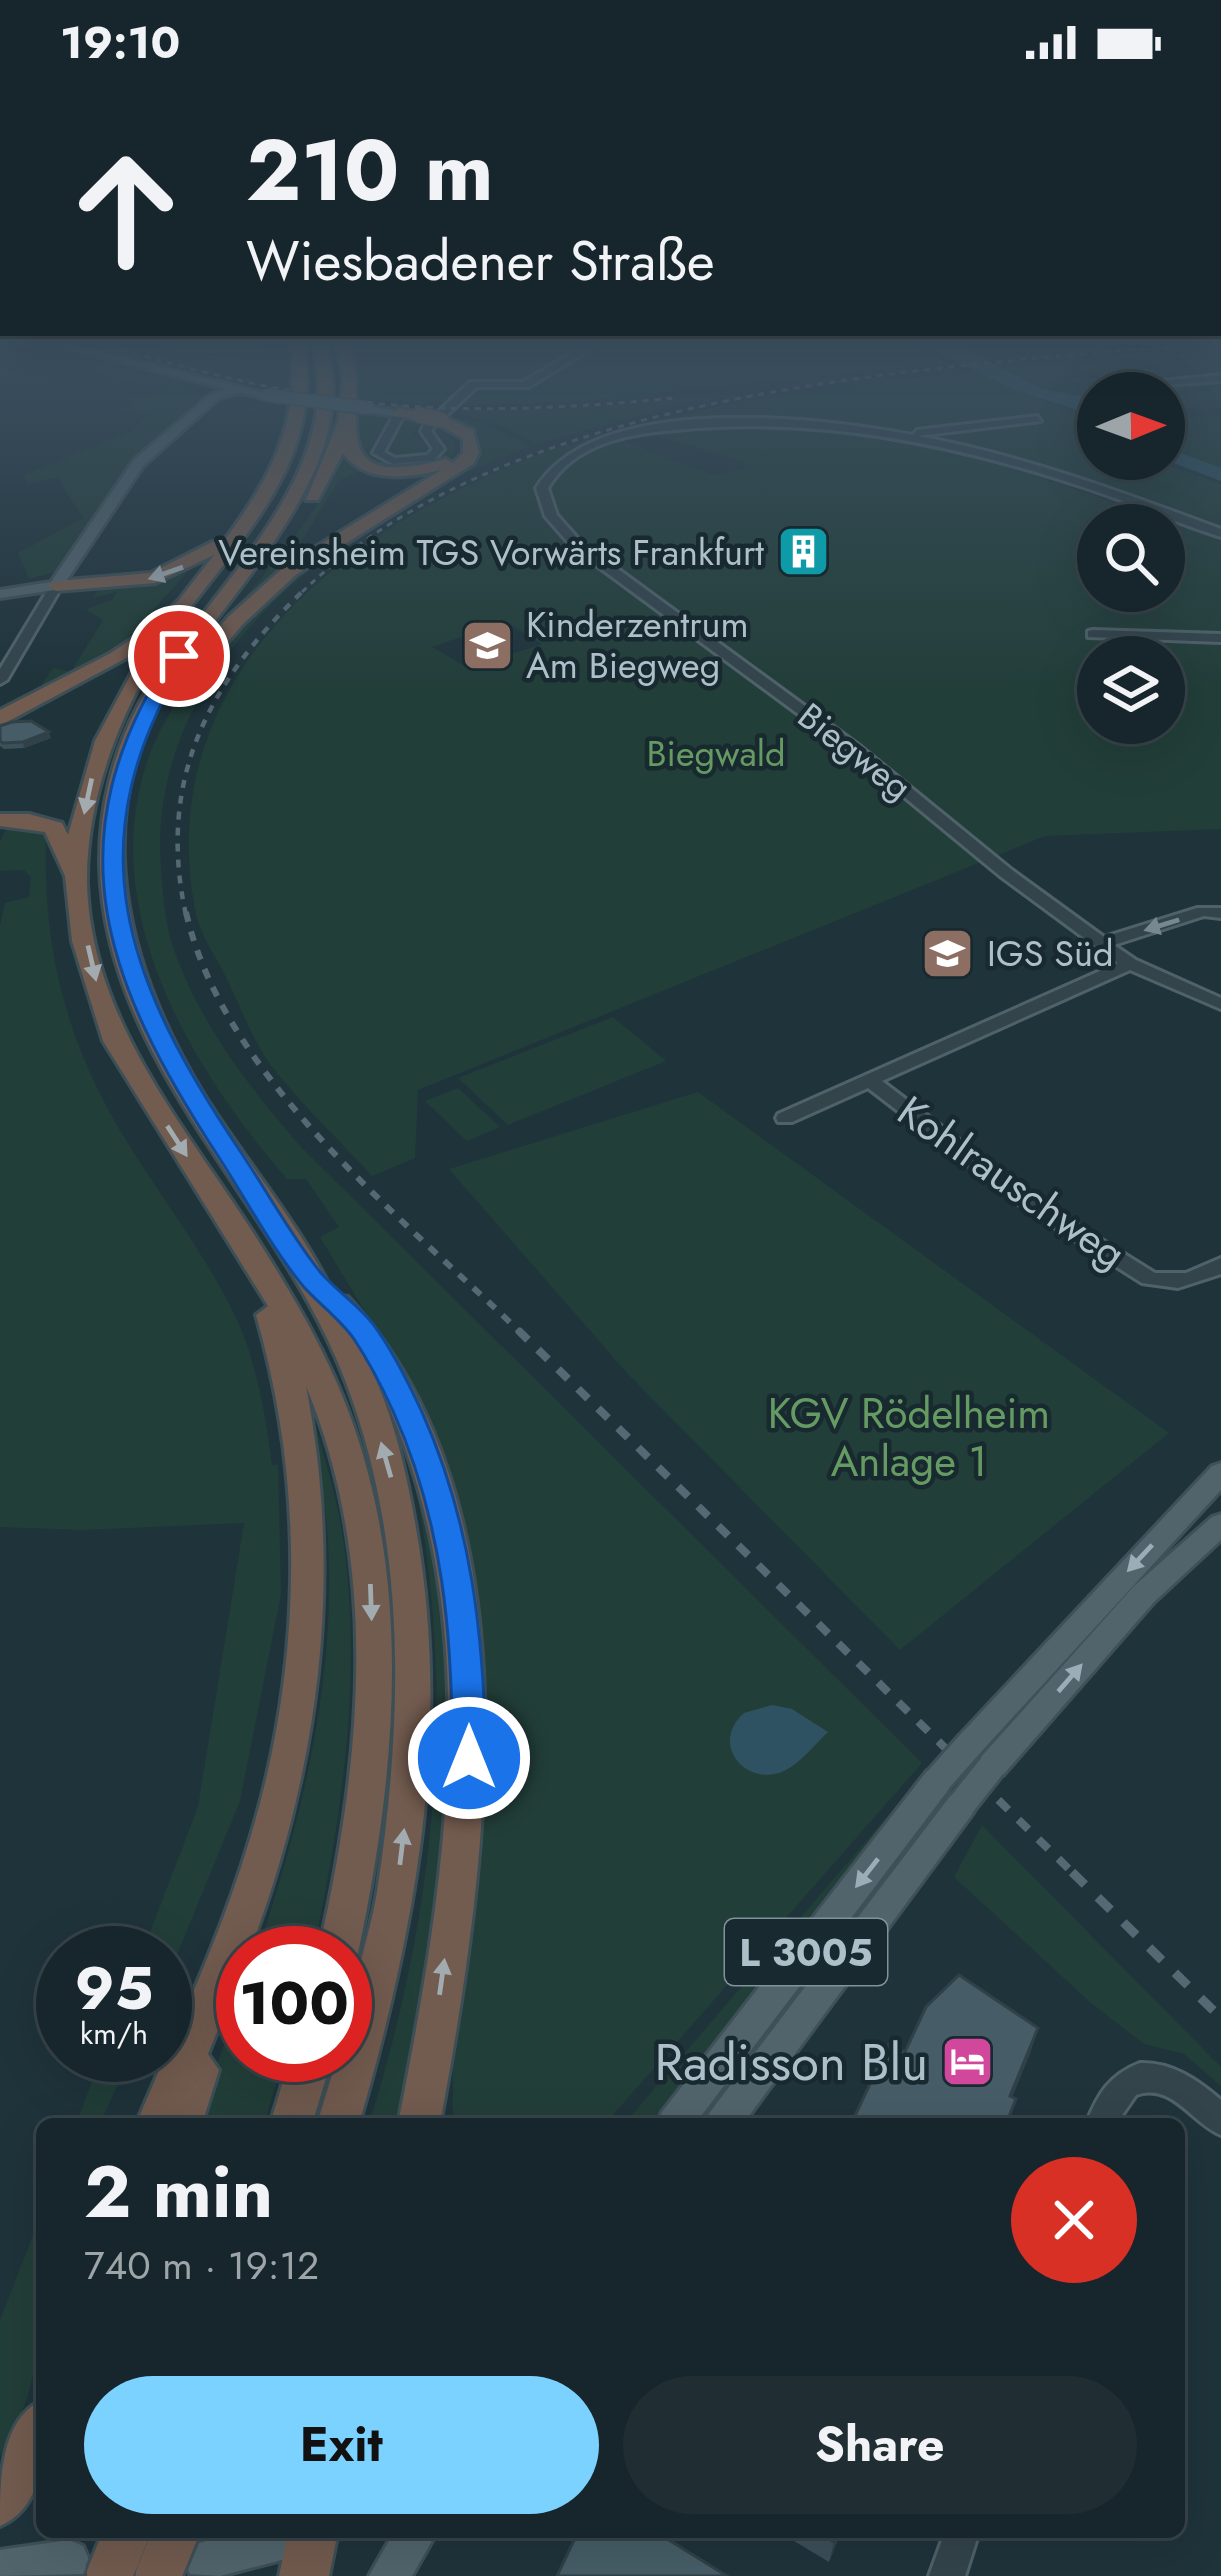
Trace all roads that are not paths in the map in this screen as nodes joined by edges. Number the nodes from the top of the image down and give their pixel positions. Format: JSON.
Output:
{"nodes":[{"id":1,"x":145,"y":457,"type":"edge"},
{"id":2,"x":284,"y":457,"type":"edge"},
{"id":3,"x":311,"y":457,"type":"edge"},
{"id":4,"x":334,"y":457,"type":"edge"},
{"id":5,"x":355,"y":457,"type":"edge"},
{"id":6,"x":390,"y":457,"type":"edge"},
{"id":7,"x":431,"y":457,"type":"edge"},
{"id":8,"x":457,"y":457,"type":"edge"},
{"id":9,"x":469,"y":457,"type":"edge"},
{"id":10,"x":573,"y":457,"type":"edge"},
{"id":11,"x":982,"y":457,"type":"edge"},
{"id":12,"x":243,"y":529,"type":"junction"},
{"id":13,"x":1221,"y":532,"type":"edge"},
{"id":14,"x":70,"y":565,"type":"junction"},
{"id":15,"x":112,"y":583,"type":"junction"},
{"id":16,"x":6,"y":593,"type":"edge"},
{"id":17,"x":47,"y":593,"type":"junction"},
{"id":18,"x":175,"y":616,"type":"junction"},
{"id":19,"x":201,"y":623,"type":"junction"},
{"id":20,"x":1093,"y":634,"type":"dead end"},
{"id":21,"x":1221,"y":638,"type":"edge"},
{"id":22,"x":0,"y":680,"type":"edge"},
{"id":23,"x":0,"y":718,"type":"edge"},
{"id":24,"x":134,"y":737,"type":"junction"},
{"id":25,"x":0,"y":820,"type":"edge"},
{"id":26,"x":76,"y":882,"type":"junction"},
{"id":27,"x":1221,"y":913,"type":"edge"},
{"id":28,"x":1103,"y":943,"type":"junction"},
{"id":29,"x":1130,"y":964,"type":"junction"},
{"id":30,"x":1221,"y":1004,"type":"edge"},
{"id":31,"x":872,"y":1082,"type":"junction"},
{"id":32,"x":785,"y":1118,"type":"dead end"},
{"id":33,"x":252,"y":1258,"type":"junction"},
{"id":34,"x":1221,"y":1265,"type":"edge"},
{"id":35,"x":312,"y":1279,"type":"junction"},
{"id":36,"x":1221,"y":1473,"type":"edge"},
{"id":37,"x":1221,"y":1524,"type":"edge"},
{"id":38,"x":344,"y":1926,"type":"edge"},
{"id":39,"x":214,"y":1988,"type":"junction"},
{"id":40,"x":304,"y":2082,"type":"edge"},
{"id":41,"x":424,"y":2114,"type":"edge"},
{"id":42,"x":160,"y":2118,"type":"edge"},
{"id":43,"x":183,"y":2118,"type":"edge"},
{"id":44,"x":293,"y":2118,"type":"edge"},
{"id":45,"x":340,"y":2118,"type":"edge"},
{"id":46,"x":679,"y":2118,"type":"edge"},
{"id":47,"x":726,"y":2118,"type":"edge"},
{"id":48,"x":1103,"y":2118,"type":"edge"},
{"id":49,"x":1221,"y":2120,"type":"edge"},
{"id":50,"x":36,"y":2435,"type":"edge"},
{"id":51,"x":0,"y":2501,"type":"edge"},
{"id":52,"x":121,"y":2538,"type":"edge"},
{"id":53,"x":280,"y":2538,"type":"edge"},
{"id":54,"x":312,"y":2538,"type":"edge"},
{"id":55,"x":413,"y":2538,"type":"edge"},
{"id":56,"x":960,"y":2538,"type":"edge"},
{"id":57,"x":179,"y":2556,"type":"edge"},
{"id":58,"x":89,"y":2568,"type":"edge"},
{"id":59,"x":0,"y":2570,"type":"edge"},
{"id":60,"x":304,"y":2576,"type":"edge"},
{"id":61,"x":389,"y":2576,"type":"edge"},
{"id":62,"x":947,"y":2576,"type":"edge"}],
"edges":[{"from":1,"to":14,"type":"main road"},
{"from":2,"to":12,"type":"highway"},
{"from":3,"to":19,"type":"highway"},
{"from":4,"to":19,"type":"highway"},
{"from":5,"to":8,"type":"highway"},
{"from":6,"to":7,"type":"street"},
{"from":9,"to":24,"type":"highway"},
{"from":10,"to":28,"type":"street","name":"Biegweg"},
{"from":11,"to":13,"type":"street"},
{"from":12,"to":15,"type":"highway","one_way":true},
{"from":12,"to":18,"type":"highway"},
{"from":14,"to":15,"type":"highway"},
{"from":14,"to":17,"type":"main road"},
{"from":15,"to":17,"type":"highway"},
{"from":16,"to":17,"type":"main road"},
{"from":16,"to":17,"type":"main road"},
{"from":17,"to":22,"type":"street"},
{"from":18,"to":23,"type":"highway"},
{"from":18,"to":26,"type":"highway","one_way":true},
{"from":19,"to":24,"type":"highway"},
{"from":20,"to":21,"type":"street"},
{"from":24,"to":35,"type":"highway"},
{"from":25,"to":26,"type":"highway"},
{"from":26,"to":33,"type":"highway","one_way":true},
{"from":27,"to":28,"type":"street","one_way":true},
{"from":28,"to":29,"type":"street","name":"Biegweg"},
{"from":29,"to":30,"type":"street","name":"Biegweg"},
{"from":29,"to":31,"type":"street"},
{"from":31,"to":32,"type":"street"},
{"from":31,"to":34,"type":"street","name":"Kohlrauschweg"},
{"from":33,"to":38,"type":"highway","one_way":true},
{"from":33,"to":39,"type":"highway"},
{"from":41,"to":35,"type":"highway","one_way":true},
{"from":45,"to":35,"type":"highway","one_way":true},
{"from":36,"to":46,"type":"main road","number":"L 3005","one_way":true,"bridge":true},
{"from":47,"to":37,"type":"main road","number":"L 3005","one_way":true,"bridge":true},
{"from":39,"to":42,"type":"highway"},
{"from":39,"to":43,"type":"highway"},
{"from":40,"to":44,"type":"highway"},
{"from":48,"to":49,"type":"street"},
{"from":50,"to":51,"type":"highway"},
{"from":52,"to":58,"type":"highway","bridge":true},
{"from":53,"to":57,"type":"main road"},
{"from":54,"to":60,"type":"highway"},
{"from":55,"to":61,"type":"main road"},
{"from":56,"to":62,"type":"street"},
{"from":58,"to":59,"type":"main road"}]}
